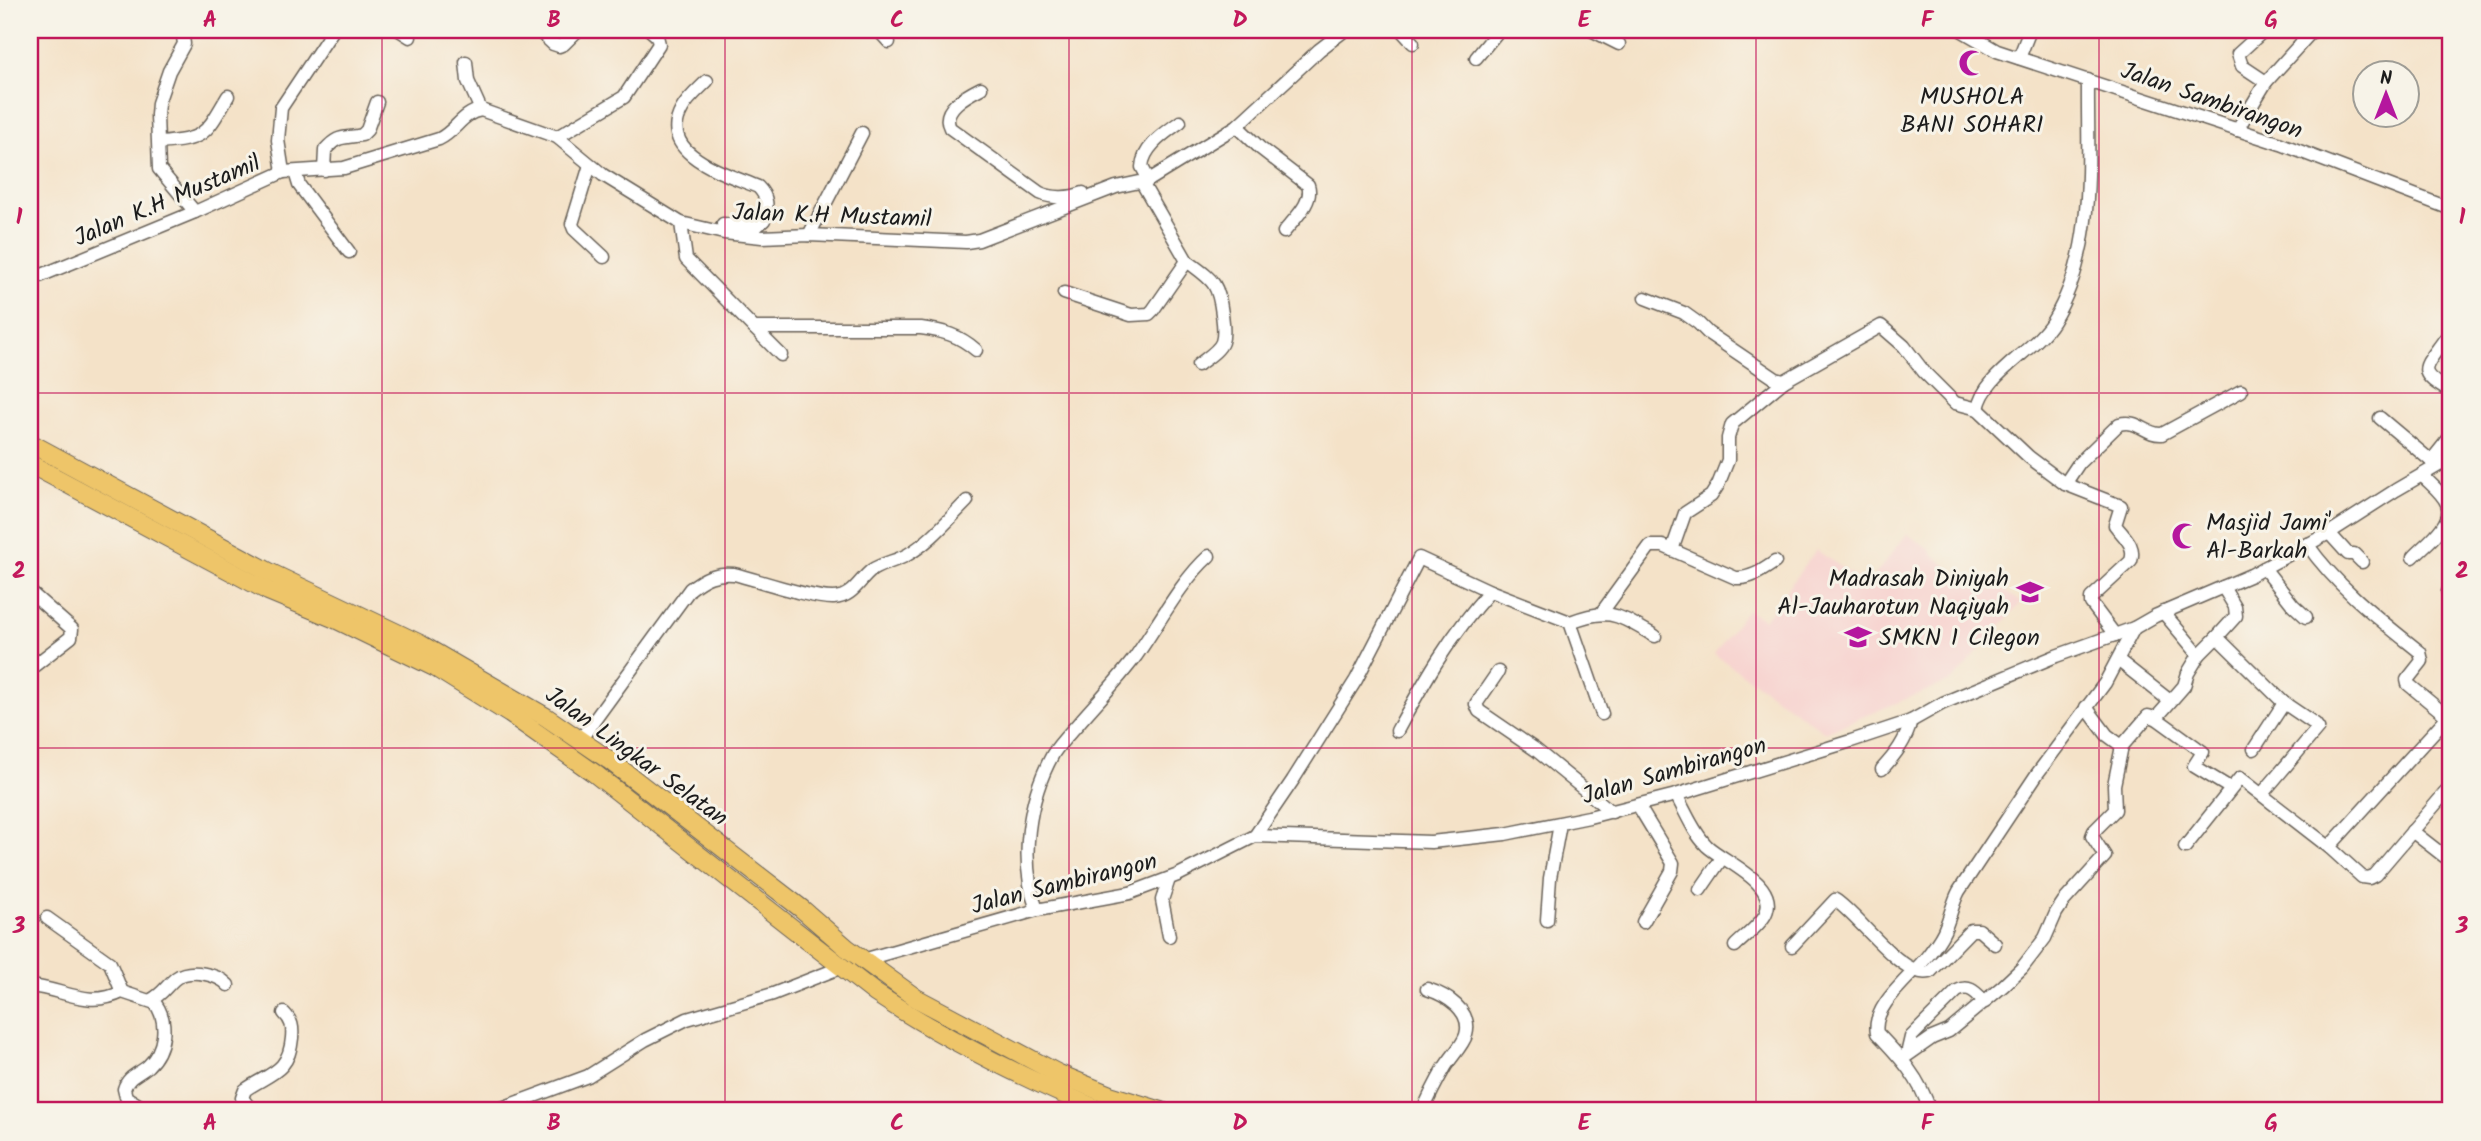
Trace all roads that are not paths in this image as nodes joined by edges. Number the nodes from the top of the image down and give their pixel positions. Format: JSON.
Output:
{"nodes":[{"id":1,"x":182,"y":30,"type":"edge"},
{"id":2,"x":333,"y":30,"type":"edge"},
{"id":3,"x":538,"y":30,"type":"edge"},
{"id":4,"x":578,"y":30,"type":"edge"},
{"id":5,"x":650,"y":30,"type":"edge"},
{"id":6,"x":878,"y":30,"type":"edge"},
{"id":7,"x":1345,"y":30,"type":"edge"},
{"id":8,"x":1401,"y":30,"type":"edge"},
{"id":9,"x":1499,"y":30,"type":"edge"},
{"id":10,"x":1591,"y":30,"type":"edge"},
{"id":11,"x":1961,"y":30,"type":"edge"},
{"id":12,"x":2030,"y":30,"type":"edge"},
{"id":13,"x":2261,"y":30,"type":"edge"},
{"id":14,"x":2313,"y":30,"type":"edge"},
{"id":15,"x":889,"y":42,"type":"dead end"},
{"id":16,"x":1413,"y":43,"type":"dead end"},
{"id":17,"x":1619,"y":44,"type":"dead end"},
{"id":18,"x":1476,"y":58,"type":"dead end"},
{"id":19,"x":2019,"y":58,"type":"junction"},
{"id":20,"x":466,"y":62,"type":"dead end"},
{"id":21,"x":2088,"y":80,"type":"junction"},
{"id":22,"x":707,"y":81,"type":"dead end"},
{"id":23,"x":2266,"y":82,"type":"junction"},
{"id":24,"x":981,"y":88,"type":"dead end"},
{"id":25,"x":228,"y":96,"type":"dead end"},
{"id":26,"x":377,"y":102,"type":"dead end"},
{"id":27,"x":481,"y":110,"type":"junction"},
{"id":28,"x":1180,"y":122,"type":"dead end"},
{"id":29,"x":1237,"y":126,"type":"junction"},
{"id":30,"x":2237,"y":130,"type":"junction"},
{"id":31,"x":862,"y":133,"type":"dead end"},
{"id":32,"x":557,"y":136,"type":"junction"},
{"id":33,"x":159,"y":143,"type":"junction"},
{"id":34,"x":590,"y":164,"type":"junction"},
{"id":35,"x":324,"y":170,"type":"junction"},
{"id":36,"x":289,"y":172,"type":"junction"},
{"id":37,"x":1146,"y":181,"type":"junction"},
{"id":38,"x":1125,"y":184,"type":"junction"},
{"id":39,"x":2451,"y":209,"type":"edge"},
{"id":40,"x":195,"y":212,"type":"junction"},
{"id":41,"x":669,"y":216,"type":"junction"},
{"id":42,"x":681,"y":223,"type":"junction"},
{"id":43,"x":1284,"y":232,"type":"dead end"},
{"id":44,"x":809,"y":236,"type":"junction"},
{"id":45,"x":349,"y":252,"type":"dead end"},
{"id":46,"x":604,"y":257,"type":"dead end"},
{"id":47,"x":1187,"y":261,"type":"junction"},
{"id":48,"x":30,"y":279,"type":"edge"},
{"id":49,"x":1065,"y":293,"type":"dead end"},
{"id":50,"x":1645,"y":298,"type":"dead end"},
{"id":51,"x":754,"y":328,"type":"junction"},
{"id":52,"x":2445,"y":339,"type":"dead end"},
{"id":53,"x":976,"y":350,"type":"dead end"},
{"id":54,"x":781,"y":355,"type":"dead end"},
{"id":55,"x":1198,"y":365,"type":"dead end"},
{"id":56,"x":1784,"y":382,"type":"junction"},
{"id":57,"x":2241,"y":391,"type":"dead end"},
{"id":58,"x":2451,"y":392,"type":"edge"},
{"id":59,"x":1978,"y":409,"type":"junction"},
{"id":60,"x":2379,"y":418,"type":"dead end"},
{"id":61,"x":2451,"y":436,"type":"edge"},
{"id":62,"x":30,"y":443,"type":"edge"},
{"id":63,"x":2451,"y":458,"type":"edge"},
{"id":64,"x":2434,"y":463,"type":"junction"},
{"id":65,"x":30,"y":464,"type":"edge"},
{"id":66,"x":2422,"y":475,"type":"junction"},
{"id":67,"x":2065,"y":484,"type":"junction"},
{"id":68,"x":967,"y":501,"type":"dead end"},
{"id":69,"x":2329,"y":533,"type":"junction"},
{"id":70,"x":2307,"y":544,"type":"junction"},
{"id":71,"x":1672,"y":550,"type":"junction"},
{"id":72,"x":1209,"y":556,"type":"dead end"},
{"id":73,"x":2413,"y":557,"type":"dead end"},
{"id":74,"x":1775,"y":562,"type":"dead end"},
{"id":75,"x":2362,"y":562,"type":"dead end"},
{"id":76,"x":2264,"y":568,"type":"junction"},
{"id":77,"x":2451,"y":586,"type":"edge"},
{"id":78,"x":2223,"y":587,"type":"junction"},
{"id":79,"x":1490,"y":591,"type":"junction"},
{"id":80,"x":30,"y":592,"type":"edge"},
{"id":81,"x":2451,"y":597,"type":"edge"},
{"id":82,"x":1602,"y":612,"type":"junction"},
{"id":83,"x":2163,"y":612,"type":"junction"},
{"id":84,"x":2306,"y":617,"type":"dead end"},
{"id":85,"x":1570,"y":622,"type":"junction"},
{"id":86,"x":2134,"y":628,"type":"junction"},
{"id":87,"x":2115,"y":635,"type":"junction"},
{"id":88,"x":1655,"y":636,"type":"dead end"},
{"id":89,"x":2217,"y":637,"type":"junction"},
{"id":90,"x":2199,"y":655,"type":"junction"},
{"id":91,"x":2118,"y":660,"type":"junction"},
{"id":92,"x":30,"y":669,"type":"edge"},
{"id":93,"x":1498,"y":672,"type":"dead end"},
{"id":94,"x":2170,"y":701,"type":"junction"},
{"id":95,"x":2284,"y":703,"type":"junction"},
{"id":96,"x":2086,"y":707,"type":"junction"},
{"id":97,"x":1602,"y":714,"type":"dead end"},
{"id":98,"x":2155,"y":718,"type":"junction"},
{"id":99,"x":2449,"y":718,"type":"edge"},
{"id":100,"x":1910,"y":721,"type":"junction"},
{"id":101,"x":1397,"y":732,"type":"dead end"},
{"id":102,"x":580,"y":740,"type":"junction"},
{"id":103,"x":2122,"y":746,"type":"junction"},
{"id":104,"x":2254,"y":749,"type":"dead end"},
{"id":105,"x":1881,"y":769,"type":"dead end"},
{"id":106,"x":2451,"y":786,"type":"edge"},
{"id":107,"x":2230,"y":788,"type":"junction"},
{"id":108,"x":2262,"y":794,"type":"junction"},
{"id":109,"x":1676,"y":795,"type":"junction"},
{"id":110,"x":1638,"y":805,"type":"junction"},
{"id":111,"x":1612,"y":812,"type":"junction"},
{"id":112,"x":1560,"y":824,"type":"junction"},
{"id":113,"x":2412,"y":831,"type":"junction"},
{"id":114,"x":1255,"y":835,"type":"junction"},
{"id":115,"x":2185,"y":847,"type":"dead end"},
{"id":116,"x":2329,"y":847,"type":"junction"},
{"id":117,"x":2451,"y":857,"type":"edge"},
{"id":118,"x":1722,"y":858,"type":"junction"},
{"id":119,"x":1169,"y":879,"type":"junction"},
{"id":120,"x":767,"y":882,"type":"junction"},
{"id":121,"x":1700,"y":890,"type":"dead end"},
{"id":122,"x":753,"y":897,"type":"junction"},
{"id":123,"x":1037,"y":909,"type":"junction"},
{"id":124,"x":47,"y":918,"type":"dead end"},
{"id":125,"x":1547,"y":920,"type":"dead end"},
{"id":126,"x":1643,"y":922,"type":"dead end"},
{"id":127,"x":1169,"y":936,"type":"dead end"},
{"id":128,"x":1995,"y":944,"type":"dead end"},
{"id":129,"x":1735,"y":946,"type":"dead end"},
{"id":130,"x":1792,"y":946,"type":"dead end"},
{"id":131,"x":863,"y":960,"type":"junction"},
{"id":132,"x":842,"y":967,"type":"junction"},
{"id":133,"x":1914,"y":969,"type":"junction"},
{"id":134,"x":228,"y":985,"type":"dead end"},
{"id":135,"x":30,"y":986,"type":"edge"},
{"id":136,"x":1427,"y":989,"type":"dead end"},
{"id":137,"x":122,"y":992,"type":"junction"},
{"id":138,"x":151,"y":1000,"type":"junction"},
{"id":139,"x":1985,"y":1002,"type":"junction"},
{"id":140,"x":284,"y":1013,"type":"dead end"},
{"id":141,"x":1905,"y":1057,"type":"junction"},
{"id":142,"x":1152,"y":1110,"type":"edge"},
{"id":143,"x":148,"y":1111,"type":"edge"},
{"id":144,"x":253,"y":1111,"type":"edge"},
{"id":145,"x":494,"y":1111,"type":"edge"},
{"id":146,"x":1101,"y":1111,"type":"edge"},
{"id":147,"x":1423,"y":1111,"type":"edge"},
{"id":148,"x":1930,"y":1111,"type":"edge"}],
"edges":[{"from":1,"to":33,"type":"street"},
{"from":2,"to":36,"type":"street"},
{"from":3,"to":4,"type":"street"},
{"from":5,"to":32,"type":"street"},
{"from":6,"to":15,"type":"street"},
{"from":7,"to":29,"type":"street","name":"Jalan K.H Mustamil"},
{"from":8,"to":16,"type":"street"},
{"from":9,"to":18,"type":"street"},
{"from":10,"to":17,"type":"street"},
{"from":11,"to":19,"type":"street","name":"Jalan Sambirangon"},
{"from":12,"to":19,"type":"street"},
{"from":13,"to":23,"type":"street"},
{"from":14,"to":23,"type":"street"},
{"from":19,"to":21,"type":"street","name":"Jalan Sambirangon"},
{"from":20,"to":27,"type":"street"},
{"from":21,"to":30,"type":"street","name":"Jalan Sambirangon"},
{"from":21,"to":59,"type":"street"},
{"from":22,"to":41,"type":"street"},
{"from":23,"to":30,"type":"street"},
{"from":24,"to":38,"type":"street"},
{"from":25,"to":33,"type":"street"},
{"from":26,"to":35,"type":"street"},
{"from":27,"to":32,"type":"street","name":"Jalan K.H Mustamil"},
{"from":27,"to":35,"type":"street","name":"Jalan K.H Mustamil"},
{"from":28,"to":37,"type":"street"},
{"from":29,"to":37,"type":"street","name":"Jalan K.H Mustamil"},
{"from":29,"to":43,"type":"street"},
{"from":30,"to":39,"type":"street","name":"Jalan Sambirangon"},
{"from":31,"to":44,"type":"street"},
{"from":32,"to":34,"type":"street","name":"Jalan K.H Mustamil"},
{"from":33,"to":40,"type":"street"},
{"from":34,"to":41,"type":"street","name":"Jalan K.H Mustamil"},
{"from":34,"to":46,"type":"street"},
{"from":35,"to":36,"type":"street","name":"Jalan K.H Mustamil"},
{"from":36,"to":40,"type":"street","name":"Jalan K.H Mustamil"},
{"from":36,"to":45,"type":"street"},
{"from":37,"to":38,"type":"street","name":"Jalan K.H Mustamil"},
{"from":37,"to":47,"type":"street"},
{"from":38,"to":44,"type":"street","name":"Jalan K.H Mustamil"},
{"from":40,"to":48,"type":"street","name":"Jalan K.H Mustamil"},
{"from":41,"to":42,"type":"street","name":"Jalan K.H Mustamil"},
{"from":42,"to":44,"type":"street","name":"Jalan K.H Mustamil"},
{"from":42,"to":51,"type":"street"},
{"from":47,"to":49,"type":"street"},
{"from":47,"to":55,"type":"street"},
{"from":50,"to":56,"type":"street"},
{"from":51,"to":53,"type":"street"},
{"from":51,"to":54,"type":"street"},
{"from":52,"to":58,"type":"street"},
{"from":56,"to":59,"type":"street"},
{"from":56,"to":71,"type":"street"},
{"from":57,"to":67,"type":"street"},
{"from":59,"to":67,"type":"street"},
{"from":60,"to":64,"type":"street"},
{"from":61,"to":64,"type":"street"},
{"from":62,"to":102,"type":"highway","name":"Jalan Lingkar Selatan"},
{"from":63,"to":64,"type":"street","name":"Jalan Sambirangon"},
{"from":64,"to":66,"type":"street","name":"Jalan Sambirangon"},
{"from":65,"to":122,"type":"highway","name":"Jalan Lingkar Selatan"},
{"from":66,"to":69,"type":"street","name":"Jalan Sambirangon"},
{"from":66,"to":73,"type":"street"},
{"from":67,"to":87,"type":"street"},
{"from":68,"to":102,"type":"street"},
{"from":69,"to":70,"type":"street","name":"Jalan Sambirangon"},
{"from":69,"to":75,"type":"street"},
{"from":70,"to":76,"type":"street","name":"Jalan Sambirangon"},
{"from":70,"to":99,"type":"street"},
{"from":71,"to":74,"type":"street"},
{"from":71,"to":82,"type":"street"},
{"from":72,"to":123,"type":"street"},
{"from":76,"to":78,"type":"street","name":"Jalan Sambirangon"},
{"from":76,"to":84,"type":"street"},
{"from":77,"to":81,"type":"street"},
{"from":78,"to":83,"type":"street","name":"Jalan Sambirangon"},
{"from":78,"to":89,"type":"street"},
{"from":79,"to":85,"type":"street"},
{"from":79,"to":101,"type":"street"},
{"from":79,"to":114,"type":"street"},
{"from":80,"to":92,"type":"street"},
{"from":82,"to":85,"type":"street"},
{"from":82,"to":88,"type":"street"},
{"from":83,"to":86,"type":"street","name":"Jalan Sambirangon"},
{"from":83,"to":90,"type":"street"},
{"from":85,"to":97,"type":"street"},
{"from":86,"to":87,"type":"street","name":"Jalan Sambirangon"},
{"from":86,"to":91,"type":"street"},
{"from":87,"to":100,"type":"street","name":"Jalan Sambirangon"},
{"from":89,"to":90,"type":"street"},
{"from":89,"to":95,"type":"street"},
{"from":90,"to":94,"type":"street"},
{"from":91,"to":94,"type":"street"},
{"from":91,"to":96,"type":"street"},
{"from":93,"to":111,"type":"street"},
{"from":94,"to":98,"type":"street"},
{"from":95,"to":104,"type":"street"},
{"from":95,"to":108,"type":"street"},
{"from":96,"to":103,"type":"street"},
{"from":96,"to":133,"type":"street"},
{"from":98,"to":103,"type":"street"},
{"from":98,"to":107,"type":"street"},
{"from":99,"to":116,"type":"street"},
{"from":100,"to":105,"type":"street"},
{"from":100,"to":109,"type":"street","name":"Jalan Sambirangon"},
{"from":102,"to":120,"type":"highway","name":"Jalan Lingkar Selatan"},
{"from":103,"to":139,"type":"street"},
{"from":106,"to":113,"type":"street"},
{"from":107,"to":108,"type":"street"},
{"from":107,"to":115,"type":"street"},
{"from":108,"to":116,"type":"street"},
{"from":109,"to":110,"type":"street","name":"Jalan Sambirangon"},
{"from":109,"to":118,"type":"street"},
{"from":110,"to":111,"type":"street","name":"Jalan Sambirangon"},
{"from":110,"to":126,"type":"street"},
{"from":111,"to":112,"type":"street","name":"Jalan Sambirangon"},
{"from":112,"to":114,"type":"street","name":"Jalan Sambirangon"},
{"from":112,"to":125,"type":"street"},
{"from":113,"to":116,"type":"street"},
{"from":113,"to":117,"type":"street"},
{"from":114,"to":119,"type":"street","name":"Jalan Sambirangon"},
{"from":118,"to":121,"type":"street"},
{"from":118,"to":129,"type":"street"},
{"from":119,"to":123,"type":"street","name":"Jalan Sambirangon"},
{"from":119,"to":127,"type":"street"},
{"from":120,"to":122,"type":"highway"},
{"from":120,"to":131,"type":"highway","name":"Jalan Lingkar Selatan"},
{"from":122,"to":132,"type":"highway","name":"Jalan Lingkar Selatan"},
{"from":123,"to":131,"type":"street","name":"Jalan Sambirangon"},
{"from":124,"to":137,"type":"street"},
{"from":128,"to":133,"type":"street"},
{"from":130,"to":133,"type":"street"},
{"from":131,"to":142,"type":"highway","name":"Jalan Lingkar Selatan"},
{"from":132,"to":145,"type":"street"},
{"from":132,"to":146,"type":"highway","name":"Jalan Lingkar Selatan"},
{"from":133,"to":141,"type":"street"},
{"from":134,"to":138,"type":"street"},
{"from":135,"to":137,"type":"street"},
{"from":136,"to":147,"type":"street"},
{"from":137,"to":138,"type":"street"},
{"from":138,"to":143,"type":"street"},
{"from":139,"to":141,"type":"street"},
{"from":139,"to":141,"type":"street"},
{"from":140,"to":144,"type":"street"},
{"from":141,"to":148,"type":"street"}]}
